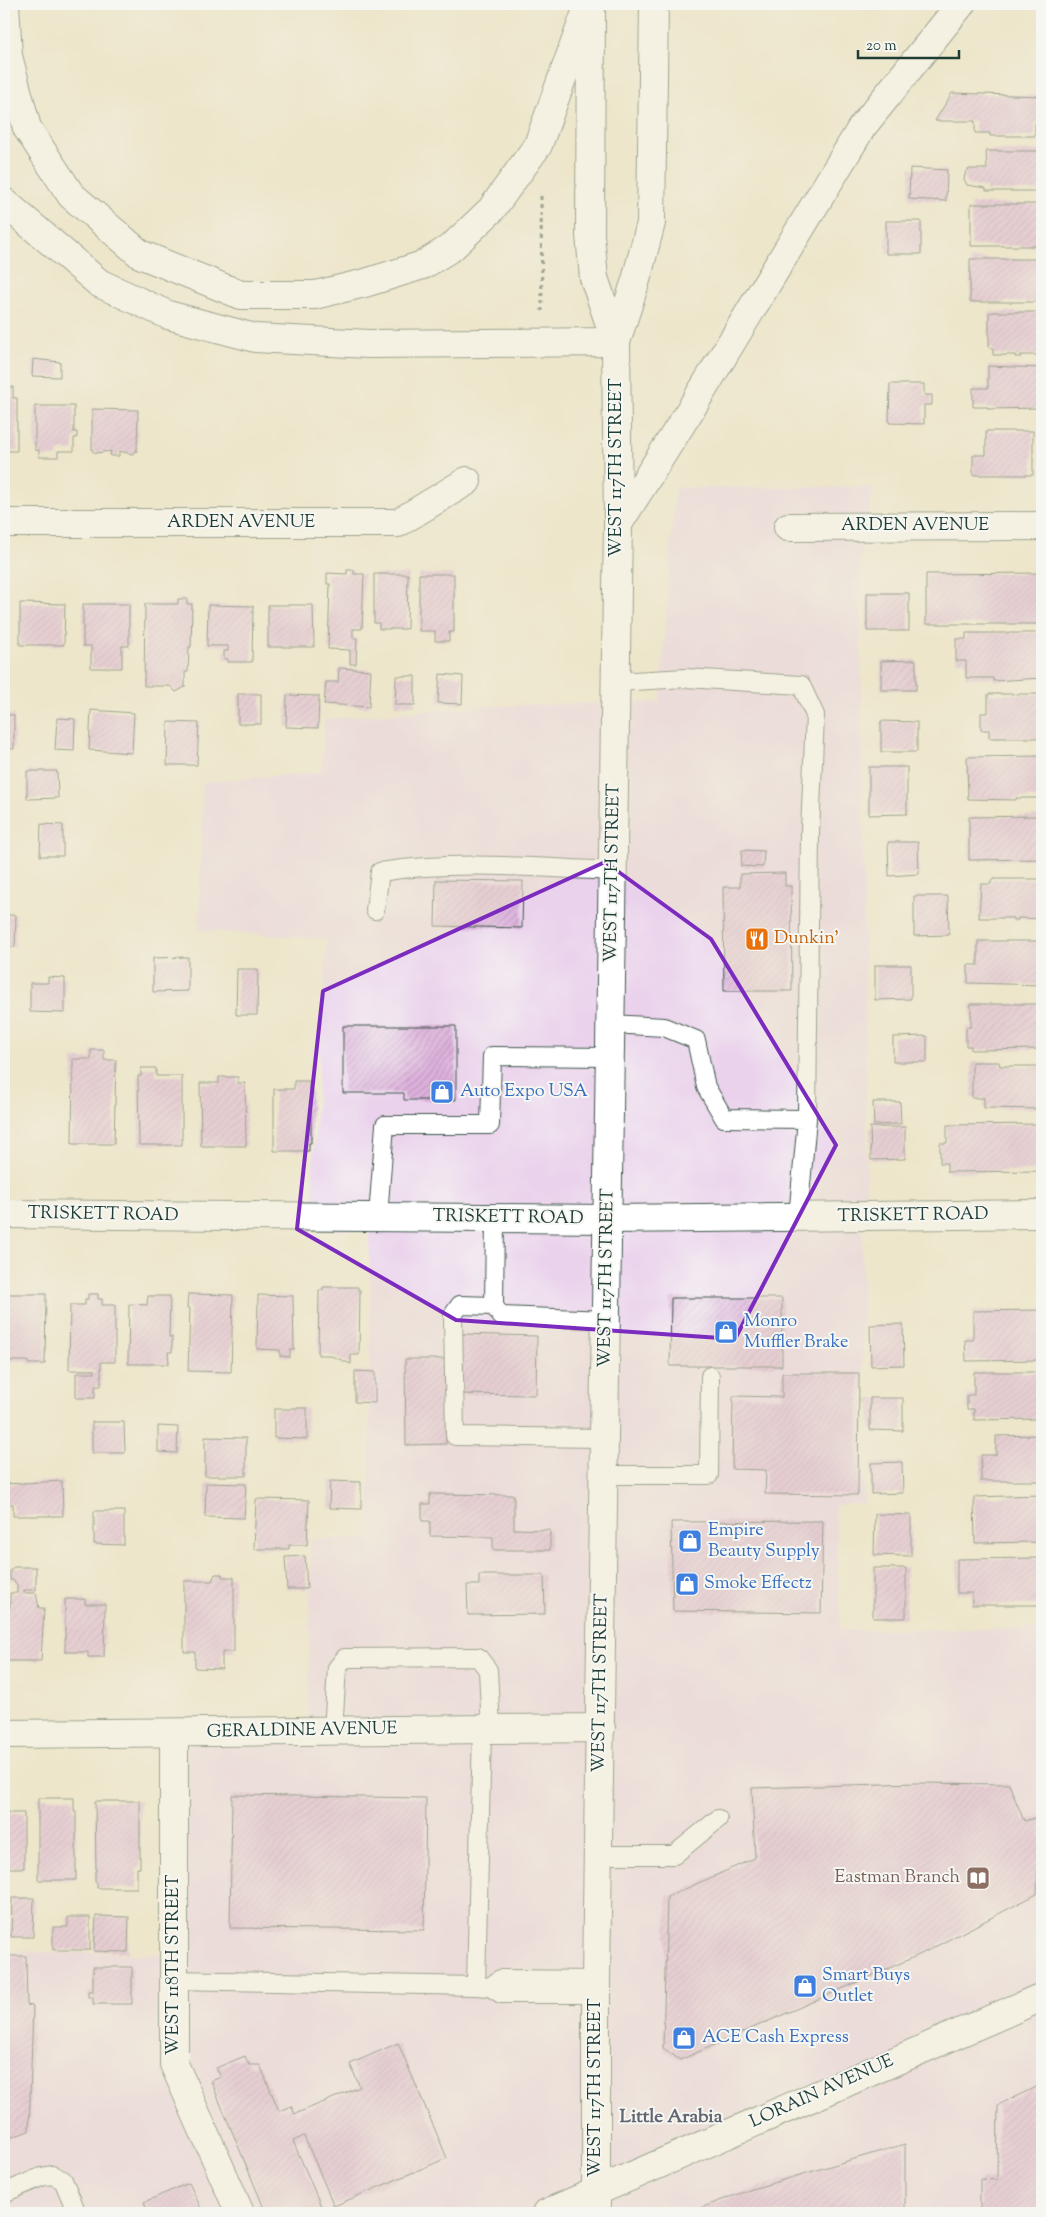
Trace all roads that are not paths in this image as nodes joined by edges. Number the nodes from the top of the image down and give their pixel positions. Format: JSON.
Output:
{"nodes":[{"id":1,"x":5,"y":4,"type":"edge"},
{"id":2,"x":590,"y":4,"type":"edge"},
{"id":3,"x":654,"y":4,"type":"edge"},
{"id":4,"x":961,"y":4,"type":"edge"},
{"id":5,"x":4,"y":202,"type":"edge"},
{"id":6,"x":616,"y":342,"type":"junction"},
{"id":7,"x":467,"y":481,"type":"dead end"},
{"id":8,"x":4,"y":524,"type":"edge"},
{"id":9,"x":618,"y":524,"type":"junction"},
{"id":10,"x":1042,"y":526,"type":"edge"},
{"id":11,"x":788,"y":527,"type":"dead end"},
{"id":12,"x":616,"y":682,"type":"junction"},
{"id":13,"x":613,"y":871,"type":"junction"},
{"id":14,"x":375,"y":910,"type":"dead end"},
{"id":15,"x":611,"y":1024,"type":"junction"},
{"id":16,"x":610,"y":1057,"type":"junction"},
{"id":17,"x":807,"y":1119,"type":"junction"},
{"id":18,"x":4,"y":1214,"type":"edge"},
{"id":19,"x":1042,"y":1214,"type":"edge"},
{"id":20,"x":378,"y":1217,"type":"junction"},
{"id":21,"x":798,"y":1217,"type":"junction"},
{"id":22,"x":495,"y":1218,"type":"junction"},
{"id":23,"x":608,"y":1220,"type":"junction"},
{"id":24,"x":494,"y":1306,"type":"junction"},
{"id":25,"x":607,"y":1320,"type":"junction"},
{"id":26,"x":710,"y":1376,"type":"dead end"},
{"id":27,"x":604,"y":1438,"type":"junction"},
{"id":28,"x":603,"y":1475,"type":"junction"},
{"id":29,"x":601,"y":1728,"type":"junction"},
{"id":30,"x":487,"y":1729,"type":"junction"},
{"id":31,"x":333,"y":1731,"type":"junction"},
{"id":32,"x":174,"y":1732,"type":"junction"},
{"id":33,"x":4,"y":1734,"type":"edge"},
{"id":34,"x":718,"y":1819,"type":"dead end"},
{"id":35,"x":600,"y":1855,"type":"junction"},
{"id":36,"x":174,"y":1980,"type":"junction"},
{"id":37,"x":483,"y":1986,"type":"junction"},
{"id":38,"x":596,"y":1987,"type":"junction"},
{"id":39,"x":1042,"y":1997,"type":"edge"},
{"id":40,"x":4,"y":2193,"type":"edge"},
{"id":41,"x":596,"y":2202,"type":"edge"},
{"id":42,"x":77,"y":2213,"type":"edge"},
{"id":43,"x":240,"y":2213,"type":"edge"},
{"id":44,"x":547,"y":2213,"type":"edge"}],
"edges":[{"from":1,"to":2,"type":"main road"},
{"from":2,"to":6,"type":"main road","name":"WEST 117TH STREET"},
{"from":3,"to":6,"type":"main road","name":"WEST 117TH STREET"},
{"from":4,"to":9,"type":"main road"},
{"from":5,"to":6,"type":"main road"},
{"from":6,"to":9,"type":"main road","name":"WEST 117TH STREET"},
{"from":7,"to":8,"type":"main road","name":"ARDEN AVENUE"},
{"from":9,"to":12,"type":"main road","name":"WEST 117TH STREET"},
{"from":10,"to":11,"type":"main road","name":"ARDEN AVENUE"},
{"from":12,"to":13,"type":"main road","name":"WEST 117TH STREET"},
{"from":12,"to":17,"type":"lane"},
{"from":13,"to":14,"type":"lane"},
{"from":13,"to":15,"type":"main road","name":"WEST 117TH STREET"},
{"from":15,"to":16,"type":"main road","name":"WEST 117TH STREET"},
{"from":15,"to":17,"type":"lane"},
{"from":16,"to":20,"type":"lane"},
{"from":16,"to":23,"type":"main road","name":"WEST 117TH STREET"},
{"from":17,"to":21,"type":"lane"},
{"from":18,"to":20,"type":"main road","name":"TRISKETT ROAD"},
{"from":19,"to":21,"type":"main road","name":"TRISKETT ROAD"},
{"from":20,"to":22,"type":"main road","name":"TRISKETT ROAD"},
{"from":21,"to":23,"type":"main road","name":"TRISKETT ROAD"},
{"from":22,"to":23,"type":"main road","name":"TRISKETT ROAD"},
{"from":22,"to":24,"type":"lane"},
{"from":23,"to":25,"type":"main road","name":"WEST 117TH STREET"},
{"from":24,"to":25,"type":"lane"},
{"from":24,"to":27,"type":"lane"},
{"from":25,"to":27,"type":"main road","name":"WEST 117TH STREET"},
{"from":26,"to":28,"type":"lane"},
{"from":27,"to":28,"type":"main road","name":"WEST 117TH STREET"},
{"from":28,"to":29,"type":"main road","name":"WEST 117TH STREET"},
{"from":29,"to":30,"type":"main road","name":"GERALDINE AVENUE"},
{"from":29,"to":35,"type":"main road","name":"WEST 117TH STREET"},
{"from":30,"to":31,"type":"main road","name":"GERALDINE AVENUE"},
{"from":30,"to":31,"type":"lane"},
{"from":30,"to":37,"type":"lane"},
{"from":31,"to":32,"type":"main road","name":"GERALDINE AVENUE"},
{"from":32,"to":33,"type":"main road","name":"GERALDINE AVENUE"},
{"from":32,"to":36,"type":"main road","name":"WEST 118TH STREET"},
{"from":34,"to":35,"type":"lane"},
{"from":35,"to":38,"type":"main road","name":"WEST 117TH STREET"},
{"from":36,"to":37,"type":"lane"},
{"from":36,"to":43,"type":"main road","name":"WEST 118TH STREET"},
{"from":37,"to":38,"type":"lane"},
{"from":38,"to":41,"type":"main road","name":"WEST 117TH STREET"},
{"from":39,"to":41,"type":"main road","name":"LORAIN AVENUE"},
{"from":40,"to":42,"type":"lane"},
{"from":41,"to":44,"type":"main road","name":"LORAIN AVENUE"}]}
